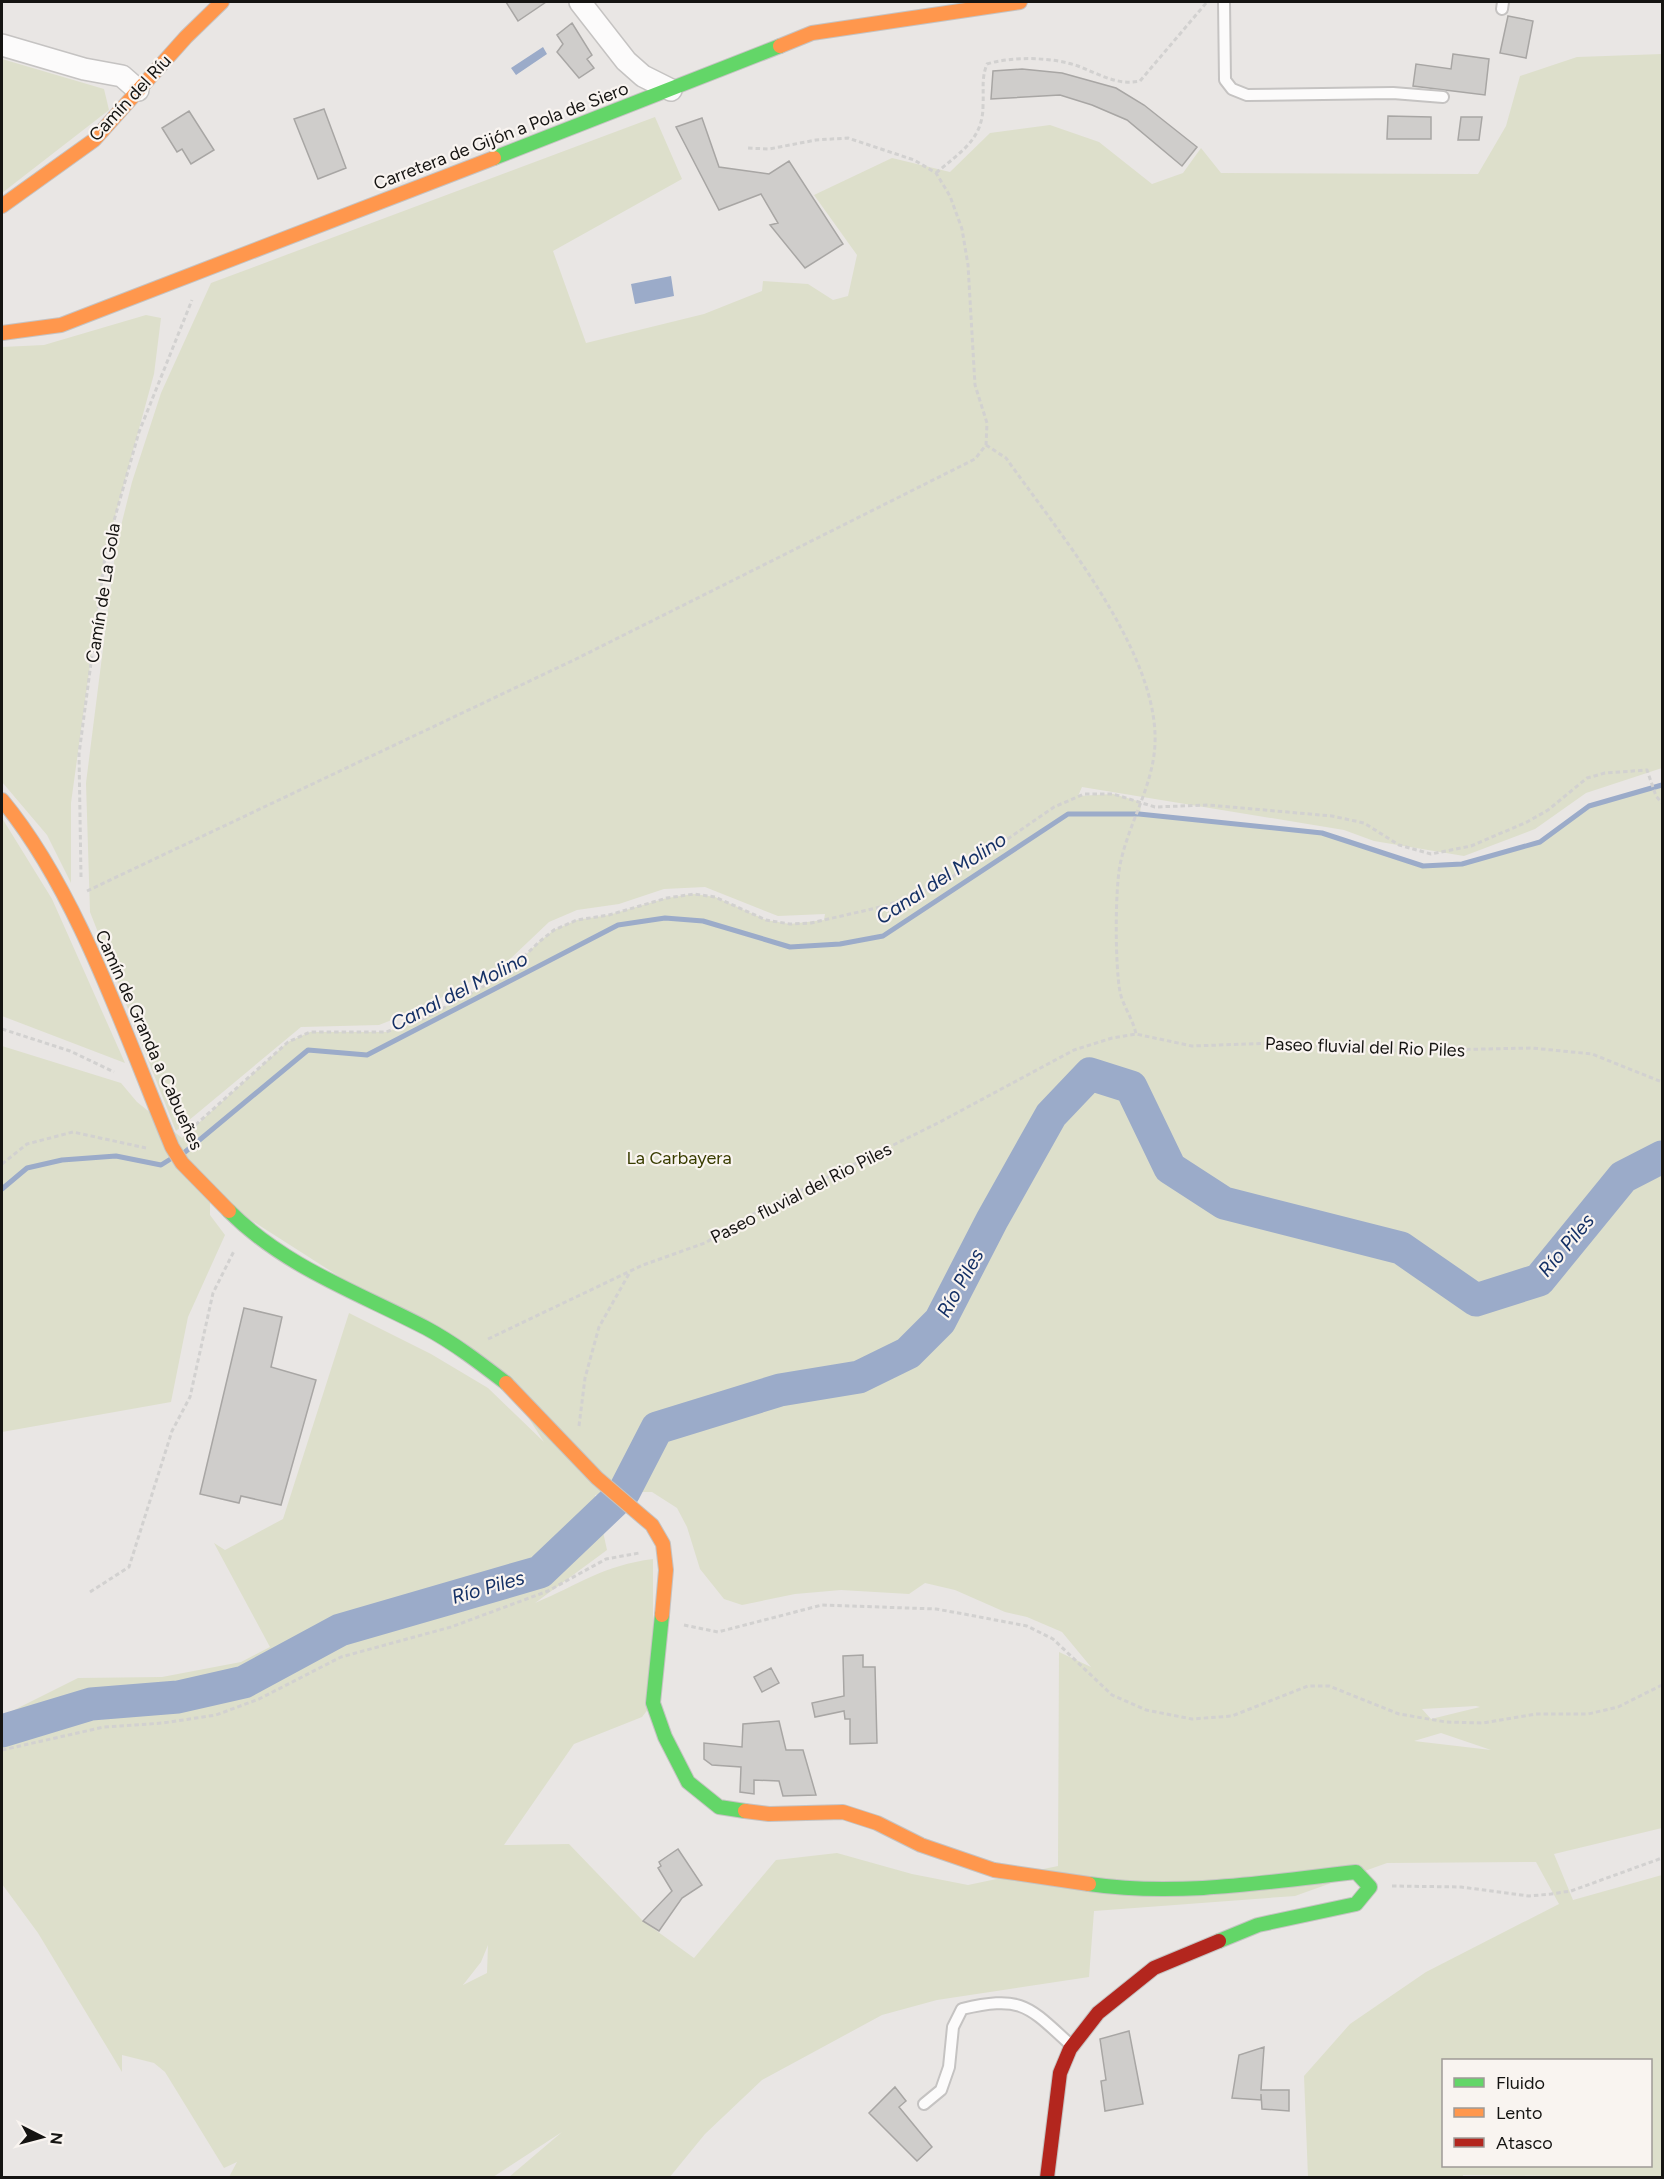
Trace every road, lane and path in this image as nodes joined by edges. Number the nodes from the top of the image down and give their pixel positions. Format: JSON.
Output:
{"nodes":[{"id":1,"x":222,"y":2,"type":"edge"},
{"id":2,"x":580,"y":2,"type":"edge"},
{"id":3,"x":1020,"y":2,"type":"edge"},
{"id":4,"x":1207,"y":2,"type":"edge"},
{"id":5,"x":1224,"y":2,"type":"edge"},
{"id":6,"x":2,"y":45,"type":"edge"},
{"id":7,"x":138,"y":90,"type":"junction"},
{"id":8,"x":671,"y":90,"type":"junction"},
{"id":9,"x":1443,"y":97,"type":"dead end"},
{"id":10,"x":747,"y":148,"type":"dead end"},
{"id":11,"x":936,"y":173,"type":"junction"},
{"id":12,"x":2,"y":206,"type":"edge"},
{"id":13,"x":202,"y":271,"type":"junction"},
{"id":14,"x":2,"y":333,"type":"edge"},
{"id":15,"x":986,"y":445,"type":"junction"},
{"id":16,"x":2,"y":800,"type":"edge"},
{"id":17,"x":1141,"y":802,"type":"junction"},
{"id":18,"x":1662,"y":803,"type":"edge"},
{"id":19,"x":81,"y":883,"type":"dead end"},
{"id":20,"x":80,"y":894,"type":"dead end"},
{"id":21,"x":2,"y":1029,"type":"edge"},
{"id":22,"x":1136,"y":1034,"type":"junction"},
{"id":23,"x":141,"y":1073,"type":"junction"},
{"id":24,"x":1662,"y":1083,"type":"edge"},
{"id":25,"x":177,"y":1154,"type":"junction"},
{"id":26,"x":2,"y":1164,"type":"edge"},
{"id":27,"x":246,"y":1228,"type":"junction"},
{"id":28,"x":631,"y":1271,"type":"junction"},
{"id":29,"x":470,"y":1356,"type":"junction"},
{"id":30,"x":572,"y":1453,"type":"junction"},
{"id":31,"x":663,"y":1544,"type":"junction"},
{"id":32,"x":90,"y":1592,"type":"dead end"},
{"id":33,"x":662,"y":1621,"type":"junction"},
{"id":34,"x":1662,"y":1684,"type":"edge"},
{"id":35,"x":2,"y":1750,"type":"edge"},
{"id":36,"x":1662,"y":1858,"type":"edge"},
{"id":37,"x":1370,"y":1887,"type":"junction"},
{"id":38,"x":1072,"y":2046,"type":"junction"},
{"id":39,"x":924,"y":2104,"type":"dead end"},
{"id":40,"x":1047,"y":2178,"type":"edge"}],
"edges":[{"from":1,"to":7,"type":"street","name":"Camín del Ríu"},
{"from":2,"to":8,"type":"street"},
{"from":3,"to":8,"type":"street","name":"Carretera de Gijón a Pola de Siero"},
{"from":4,"to":11,"type":"path"},
{"from":5,"to":9,"type":"lane"},
{"from":6,"to":7,"type":"street"},
{"from":7,"to":12,"type":"street","name":"Camín del Ríu"},
{"from":8,"to":13,"type":"street","name":"Carretera de Gijón a Pola de Siero"},
{"from":10,"to":11,"type":"path"},
{"from":11,"to":15,"type":"path"},
{"from":13,"to":14,"type":"street","name":"Carretera de Gijón a Pola de Siero"},
{"from":13,"to":19,"type":"path","name":"Camín de La Gola"},
{"from":15,"to":17,"type":"path"},
{"from":15,"to":20,"type":"path"},
{"from":16,"to":23,"type":"street","name":"Camín de Granda a Cabueñes"},
{"from":17,"to":18,"type":"path"},
{"from":17,"to":22,"type":"path"},
{"from":17,"to":25,"type":"path"},
{"from":21,"to":23,"type":"path"},
{"from":22,"to":24,"type":"path","name":"Paseo fluvial del Rio Piles"},
{"from":22,"to":28,"type":"path","name":"Paseo fluvial del Rio Piles"},
{"from":23,"to":25,"type":"street","name":"Camín de Granda a Cabueñes"},
{"from":25,"to":26,"type":"path"},
{"from":25,"to":27,"type":"street","name":"Camín de Granda a Cabueñes"},
{"from":27,"to":29,"type":"street","name":"Camín de Granda a Cabueñes"},
{"from":27,"to":32,"type":"path"},
{"from":28,"to":29,"type":"path","name":"Paseo fluvial del Rio Piles"},
{"from":28,"to":30,"type":"path"},
{"from":29,"to":30,"type":"street","name":"Camín de Granda a Cabueñes"},
{"from":30,"to":31,"type":"street","name":"Camín de Granda a Cabueñes"},
{"from":31,"to":33,"type":"street"},
{"from":31,"to":35,"type":"path"},
{"from":33,"to":34,"type":"path"},
{"from":33,"to":37,"type":"street"},
{"from":36,"to":37,"type":"path"},
{"from":37,"to":38,"type":"street"},
{"from":38,"to":39,"type":"lane"},
{"from":38,"to":40,"type":"street"}]}
